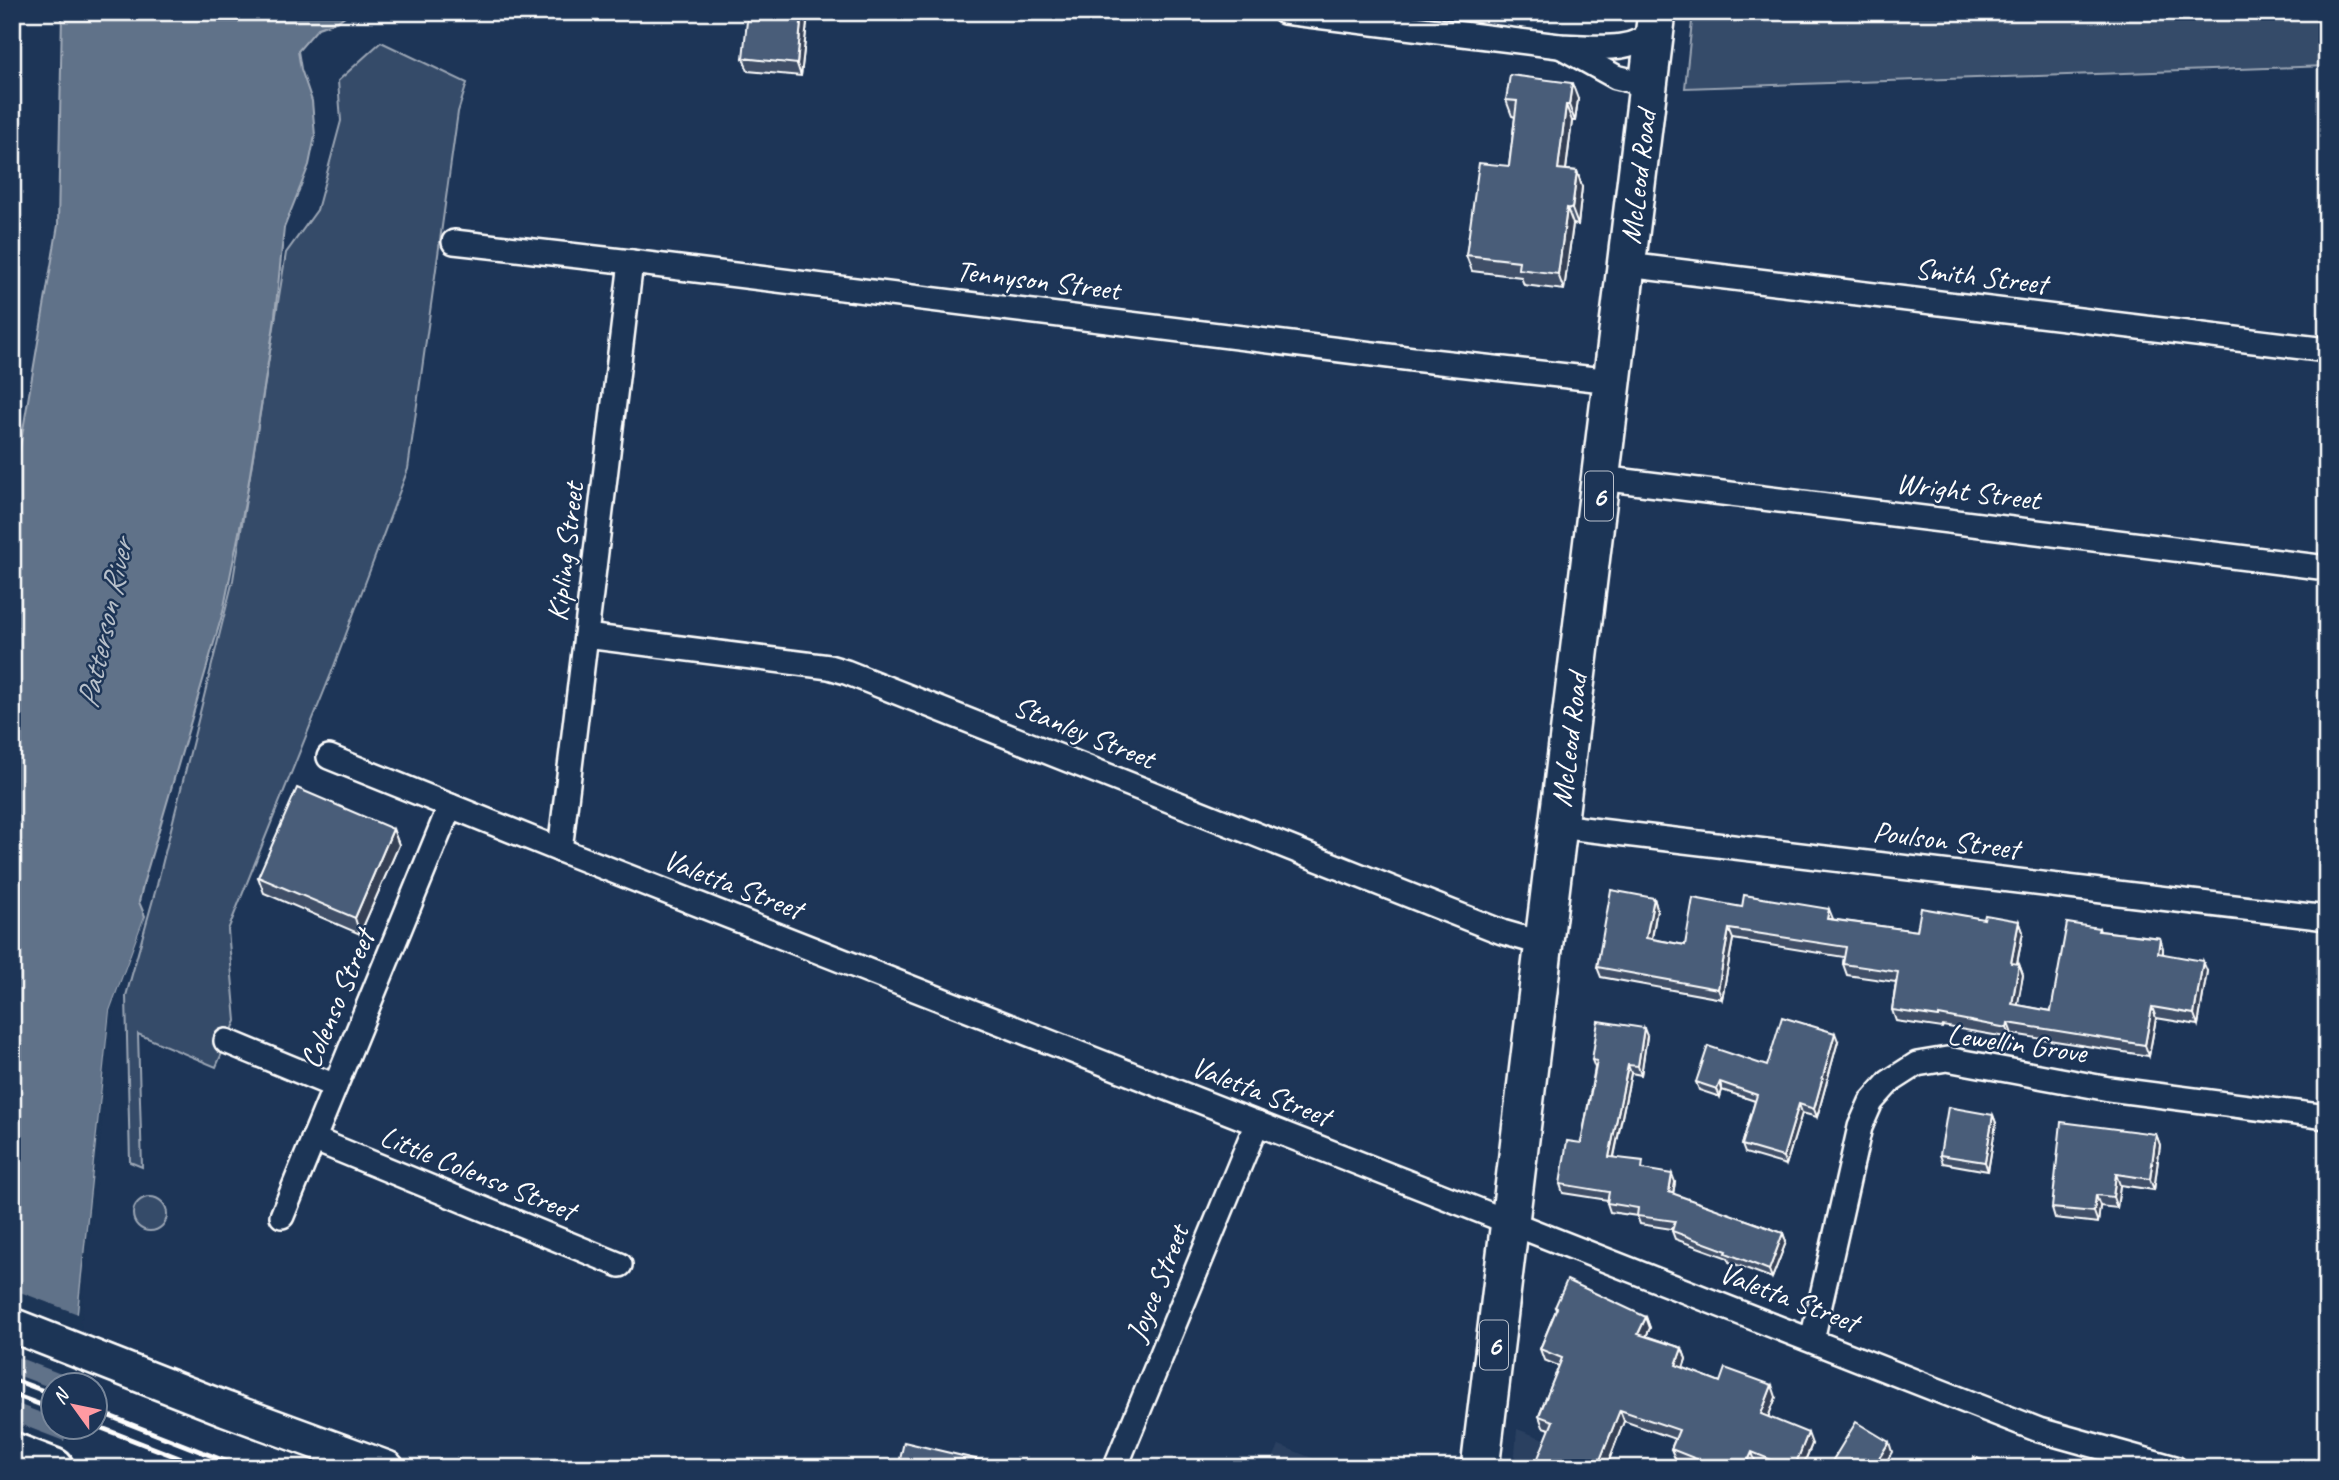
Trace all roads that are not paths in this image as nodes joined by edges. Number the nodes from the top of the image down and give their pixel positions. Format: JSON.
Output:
{"nodes":[{"id":1,"x":1284,"y":12,"type":"edge"},
{"id":2,"x":1656,"y":20,"type":"edge"},
{"id":3,"x":1559,"y":46,"type":"junction"},
{"id":4,"x":1649,"y":86,"type":"junction"},
{"id":5,"x":454,"y":242,"type":"dead end"},
{"id":6,"x":631,"y":262,"type":"junction"},
{"id":7,"x":1627,"y":265,"type":"junction"},
{"id":8,"x":2327,"y":349,"type":"edge"},
{"id":9,"x":1613,"y":381,"type":"junction"},
{"id":10,"x":1601,"y":478,"type":"junction"},
{"id":11,"x":2327,"y":568,"type":"edge"},
{"id":12,"x":586,"y":636,"type":"junction"},
{"id":13,"x":329,"y":757,"type":"dead end"},
{"id":14,"x":450,"y":806,"type":"junction"},
{"id":15,"x":1558,"y":826,"type":"junction"},
{"id":16,"x":560,"y":850,"type":"junction"},
{"id":17,"x":2327,"y":918,"type":"edge"},
{"id":18,"x":1544,"y":944,"type":"junction"},
{"id":19,"x":226,"y":1041,"type":"dead end"},
{"id":20,"x":335,"y":1086,"type":"junction"},
{"id":21,"x":2327,"y":1117,"type":"edge"},
{"id":22,"x":1257,"y":1123,"type":"junction"},
{"id":23,"x":313,"y":1139,"type":"junction"},
{"id":24,"x":282,"y":1216,"type":"dead end"},
{"id":25,"x":1509,"y":1222,"type":"junction"},
{"id":26,"x":620,"y":1265,"type":"dead end"},
{"id":27,"x":12,"y":1325,"type":"edge"},
{"id":28,"x":1812,"y":1340,"type":"junction"},
{"id":29,"x":12,"y":1452,"type":"edge"},
{"id":30,"x":54,"y":1468,"type":"edge"},
{"id":31,"x":387,"y":1468,"type":"edge"},
{"id":32,"x":1115,"y":1468,"type":"edge"},
{"id":33,"x":1480,"y":1468,"type":"edge"},
{"id":34,"x":2175,"y":1468,"type":"edge"}],
"edges":[{"from":1,"to":3,"type":"street"},
{"from":2,"to":3,"type":"street"},
{"from":2,"to":4,"type":"main road","name":"McLeod Road","number":"6"},
{"from":3,"to":4,"type":"street"},
{"from":4,"to":7,"type":"main road","name":"McLeod Road","number":"6"},
{"from":5,"to":6,"type":"street","name":"Tennyson Street"},
{"from":6,"to":9,"type":"street","name":"Tennyson Street"},
{"from":6,"to":12,"type":"street","name":"Kipling Street"},
{"from":7,"to":8,"type":"street","name":"Smith Street"},
{"from":7,"to":9,"type":"main road","name":"McLeod Road","number":"6"},
{"from":9,"to":10,"type":"main road","name":"McLeod Road","number":"6"},
{"from":10,"to":11,"type":"street","name":"Wright Street"},
{"from":10,"to":15,"type":"main road","name":"McLeod Road","number":"6"},
{"from":12,"to":16,"type":"street","name":"Kipling Street"},
{"from":12,"to":18,"type":"street","name":"Stanley Street"},
{"from":13,"to":14,"type":"street","name":"Valetta Street"},
{"from":14,"to":16,"type":"street","name":"Valetta Street"},
{"from":14,"to":20,"type":"street","name":"Colenso Street"},
{"from":15,"to":17,"type":"street","name":"Poulson Street"},
{"from":15,"to":18,"type":"main road","name":"McLeod Road","number":"6"},
{"from":16,"to":22,"type":"street","name":"Valetta Street"},
{"from":18,"to":25,"type":"main road","name":"McLeod Road","number":"6"},
{"from":19,"to":20,"type":"street"},
{"from":20,"to":23,"type":"street","name":"Colenso Street"},
{"from":21,"to":28,"type":"street","name":"Lewellin Grove"},
{"from":22,"to":25,"type":"street","name":"Valetta Street"},
{"from":22,"to":32,"type":"street","name":"Joyce Street"},
{"from":23,"to":24,"type":"street","name":"Colenso Street"},
{"from":23,"to":26,"type":"street","name":"Little Colenso Street"},
{"from":25,"to":28,"type":"street","name":"Valetta Street"},
{"from":25,"to":33,"type":"main road","name":"McLeod Road","number":"6"},
{"from":27,"to":31,"type":"street"},
{"from":28,"to":34,"type":"street","name":"Valetta Street"},
{"from":29,"to":30,"type":"highway"}]}
